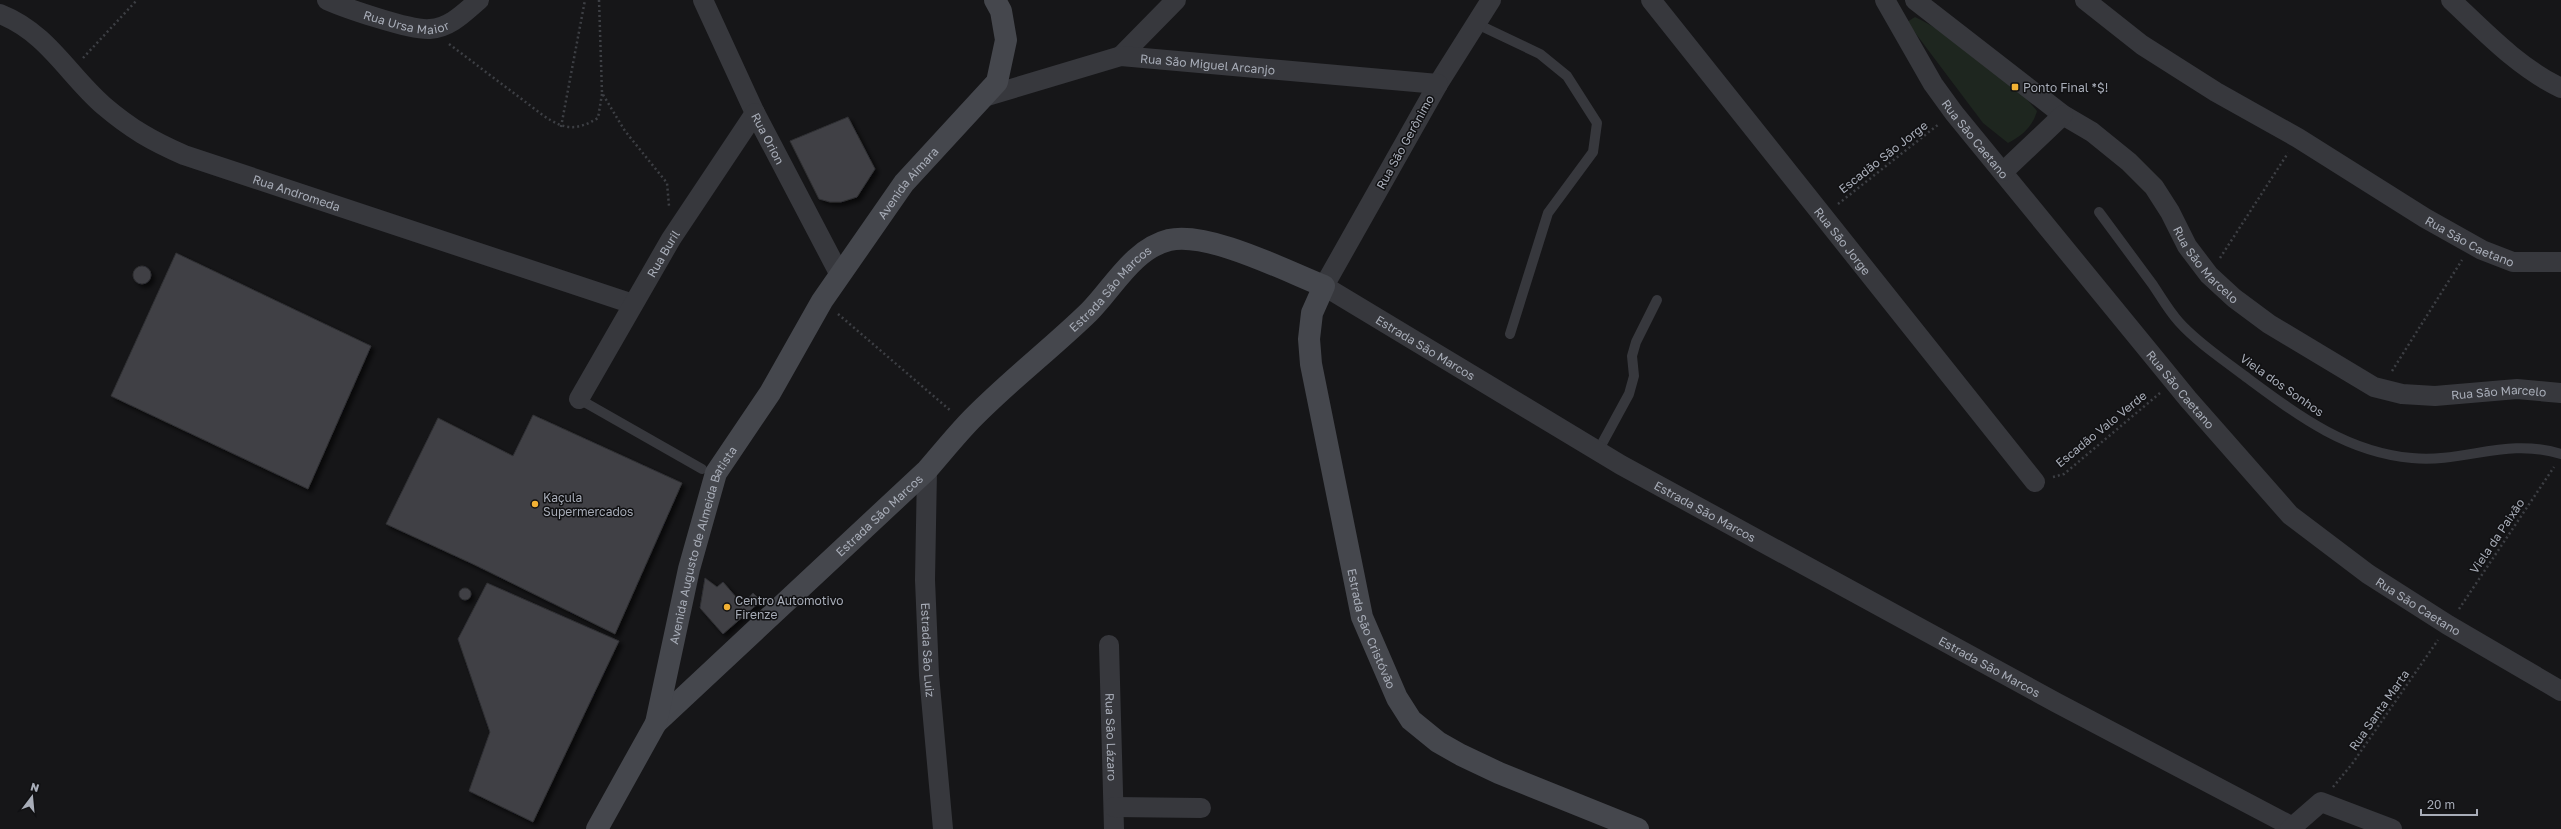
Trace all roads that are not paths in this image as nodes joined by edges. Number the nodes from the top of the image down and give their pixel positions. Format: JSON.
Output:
{"nodes":[{"id":1,"x":327,"y":0,"type":"edge"},
{"id":2,"x":479,"y":0,"type":"edge"},
{"id":3,"x":703,"y":0,"type":"edge"},
{"id":4,"x":995,"y":0,"type":"edge"},
{"id":5,"x":1176,"y":0,"type":"edge"},
{"id":6,"x":1491,"y":0,"type":"edge"},
{"id":7,"x":1651,"y":0,"type":"edge"},
{"id":8,"x":1885,"y":0,"type":"edge"},
{"id":9,"x":1915,"y":0,"type":"edge"},
{"id":10,"x":2085,"y":0,"type":"edge"},
{"id":11,"x":2451,"y":0,"type":"edge"},
{"id":12,"x":0,"y":14,"type":"edge"},
{"id":13,"x":1477,"y":24,"type":"junction"},
{"id":14,"x":1121,"y":56,"type":"junction"},
{"id":15,"x":1438,"y":84,"type":"junction"},
{"id":16,"x":2561,"y":88,"type":"edge"},
{"id":17,"x":984,"y":97,"type":"junction"},
{"id":18,"x":755,"y":113,"type":"junction"},
{"id":19,"x":2063,"y":115,"type":"junction"},
{"id":20,"x":2004,"y":171,"type":"junction"},
{"id":21,"x":2099,"y":212,"type":"dead end"},
{"id":22,"x":2561,"y":262,"type":"edge"},
{"id":23,"x":840,"y":275,"type":"junction"},
{"id":24,"x":1324,"y":286,"type":"junction"},
{"id":25,"x":1657,"y":300,"type":"dead end"},
{"id":26,"x":633,"y":304,"type":"junction"},
{"id":27,"x":1510,"y":334,"type":"dead end"},
{"id":28,"x":2561,"y":393,"type":"edge"},
{"id":29,"x":579,"y":399,"type":"joint"},
{"id":30,"x":1598,"y":451,"type":"junction"},
{"id":31,"x":2559,"y":458,"type":"edge"},
{"id":32,"x":702,"y":469,"type":"dead end"},
{"id":33,"x":927,"y":470,"type":"junction"},
{"id":34,"x":2035,"y":482,"type":"road end"},
{"id":35,"x":1109,"y":645,"type":"dead end"},
{"id":36,"x":2561,"y":691,"type":"edge"},
{"id":37,"x":656,"y":723,"type":"junction"},
{"id":38,"x":1114,"y":806,"type":"junction"},
{"id":39,"x":1201,"y":808,"type":"dead end"},
{"id":40,"x":2291,"y":828,"type":"edge"},
{"id":41,"x":597,"y":829,"type":"edge"},
{"id":42,"x":943,"y":829,"type":"edge"},
{"id":43,"x":1114,"y":829,"type":"edge"},
{"id":44,"x":1638,"y":829,"type":"edge"},
{"id":45,"x":2392,"y":829,"type":"edge"}],
"edges":[{"from":1,"to":2,"type":"street","name":"Rua Ursa Maior"},
{"from":3,"to":18,"type":"street","name":"Rua Orion"},
{"from":4,"to":17,"type":"street","name":"Avenida Aimara"},
{"from":5,"to":14,"type":"street"},
{"from":6,"to":13,"type":"street","name":"Rua São Gerônimo"},
{"from":7,"to":34,"type":"street","name":"Rua São Jorge"},
{"from":8,"to":20,"type":"street","name":"Rua São Caetano"},
{"from":9,"to":19,"type":"street","name":"Rua São Marcelo"},
{"from":10,"to":22,"type":"street","name":"Rua São Caetano"},
{"from":11,"to":16,"type":"street"},
{"from":12,"to":26,"type":"street","name":"Rua Andromeda"},
{"from":13,"to":15,"type":"street","name":"Rua São Gerônimo"},
{"from":13,"to":27,"type":"lane"},
{"from":14,"to":15,"type":"street","name":"Rua São Miguel Arcanjo"},
{"from":14,"to":17,"type":"street","name":"Rua São Miguel Arcanjo"},
{"from":15,"to":24,"type":"street","name":"Rua São Gerônimo"},
{"from":17,"to":23,"type":"street","name":"Avenida Aimara"},
{"from":18,"to":23,"type":"street","name":"Rua Orion"},
{"from":18,"to":26,"type":"street","name":"Rua Buril"},
{"from":19,"to":20,"type":"street"},
{"from":19,"to":28,"type":"street","name":"Rua São Marcelo"},
{"from":20,"to":36,"type":"street","name":"Rua São Caetano"},
{"from":21,"to":31,"type":"lane","name":"Viela dos Sonhos"},
{"from":23,"to":37,"type":"street","name":"Avenida Augusto de Almeida Batista"},
{"from":24,"to":30,"type":"street","name":"Estrada São Marcos"},
{"from":24,"to":33,"type":"street","name":"Estrada São Marcos"},
{"from":24,"to":44,"type":"street","name":"Estrada São Cristóvão"},
{"from":25,"to":30,"type":"lane"},
{"from":26,"to":29,"type":"street","name":"Rua Buril"},
{"from":29,"to":32,"type":"lane"},
{"from":30,"to":40,"type":"street","name":"Estrada São Marcos"},
{"from":33,"to":37,"type":"street","name":"Estrada São Marcos"},
{"from":33,"to":42,"type":"street","name":"Estrada São Luiz"},
{"from":35,"to":38,"type":"street","name":"Rua São Lázaro"},
{"from":37,"to":41,"type":"street","name":"Avenida Augusto de Almeida Batista"},
{"from":38,"to":39,"type":"street"},
{"from":38,"to":43,"type":"street","name":"Rua São Lázaro"},
{"from":40,"to":45,"type":"street","name":"Estrada São Marcos"}]}
